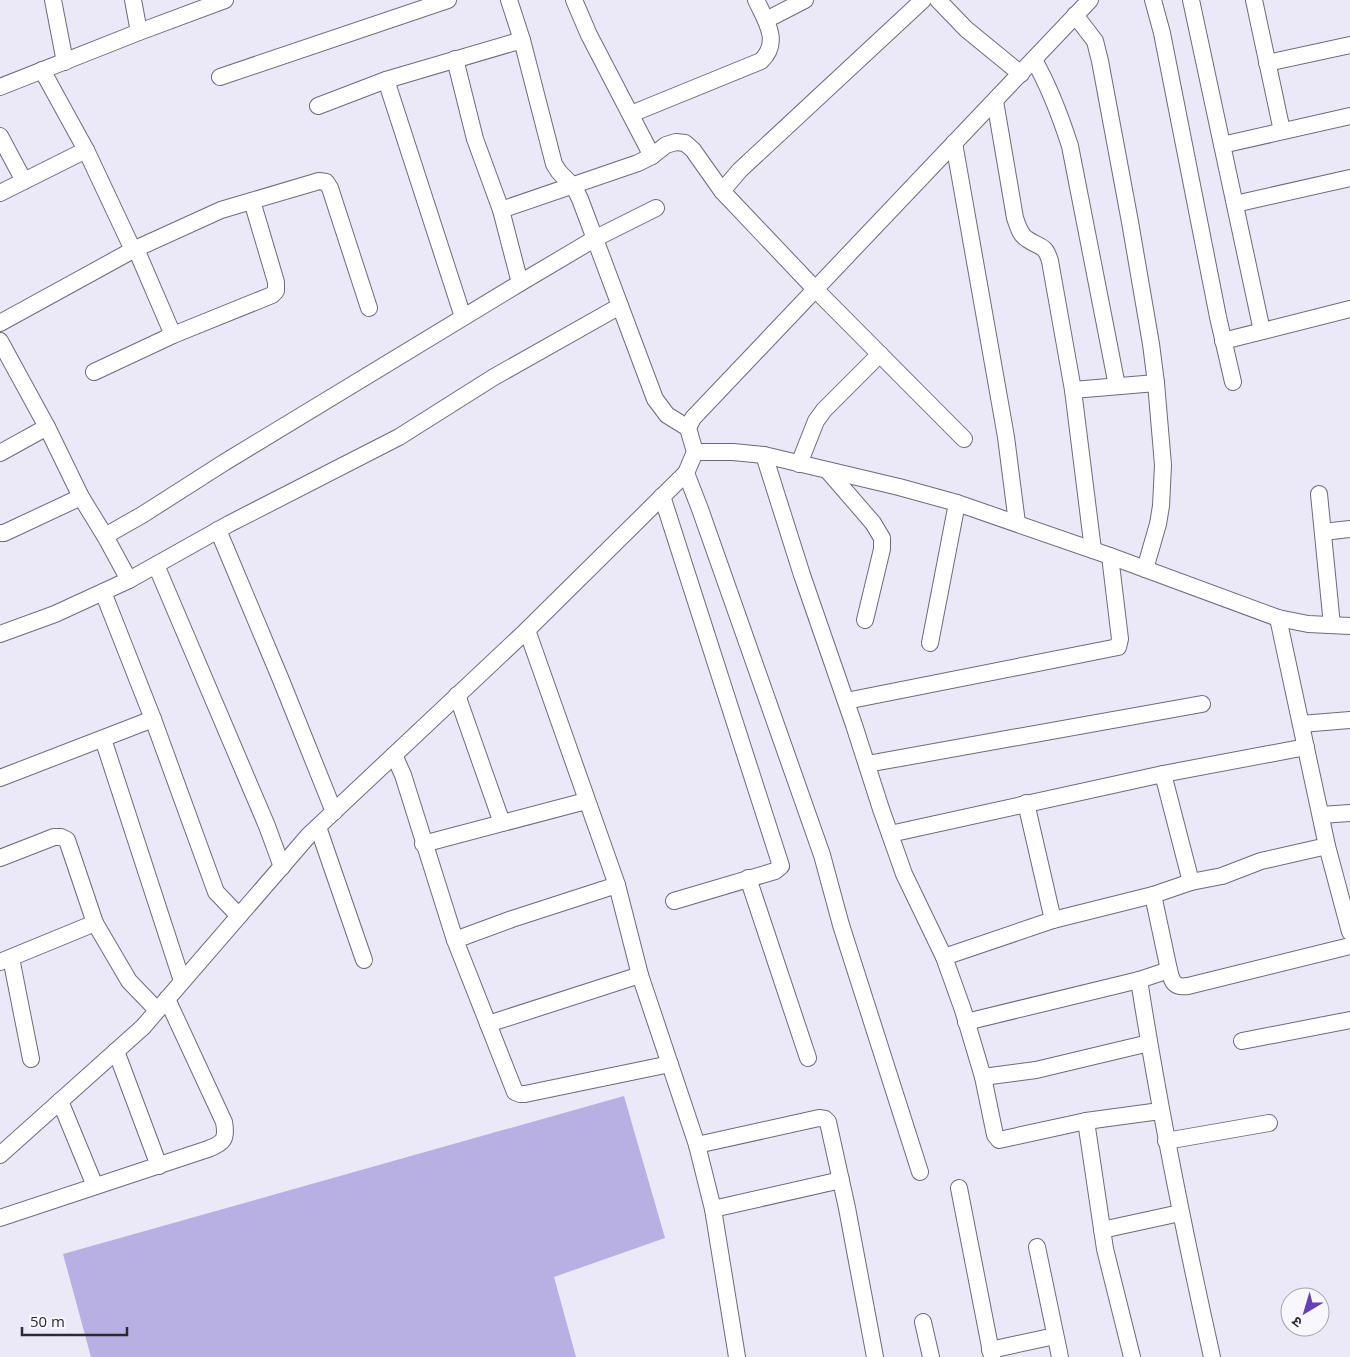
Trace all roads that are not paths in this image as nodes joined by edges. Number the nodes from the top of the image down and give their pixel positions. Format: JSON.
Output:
{"nodes":[{"id":1,"x":53,"y":0,"type":"edge"},
{"id":2,"x":133,"y":0,"type":"edge"},
{"id":3,"x":225,"y":0,"type":"edge"},
{"id":4,"x":448,"y":0,"type":"edge"},
{"id":5,"x":509,"y":0,"type":"edge"},
{"id":6,"x":574,"y":0,"type":"edge"},
{"id":7,"x":756,"y":0,"type":"edge"},
{"id":8,"x":805,"y":0,"type":"edge"},
{"id":9,"x":923,"y":0,"type":"edge"},
{"id":10,"x":938,"y":0,"type":"edge"},
{"id":11,"x":1090,"y":0,"type":"edge"},
{"id":12,"x":1153,"y":0,"type":"edge"},
{"id":13,"x":1190,"y":0,"type":"edge"},
{"id":14,"x":1254,"y":0,"type":"edge"},
{"id":15,"x":1075,"y":16,"type":"junction"},
{"id":16,"x":766,"y":20,"type":"junction"},
{"id":17,"x":139,"y":32,"type":"junction"},
{"id":18,"x":522,"y":40,"type":"junction"},
{"id":19,"x":1350,"y":45,"type":"edge"},
{"id":20,"x":455,"y":59,"type":"junction"},
{"id":21,"x":1034,"y":60,"type":"junction"},
{"id":22,"x":65,"y":62,"type":"junction"},
{"id":23,"x":1267,"y":63,"type":"junction"},
{"id":24,"x":42,"y":70,"type":"junction"},
{"id":25,"x":1021,"y":74,"type":"junction"},
{"id":26,"x":220,"y":77,"type":"dead end"},
{"id":27,"x":386,"y":80,"type":"junction"},
{"id":28,"x":0,"y":87,"type":"edge"},
{"id":29,"x":995,"y":100,"type":"junction"},
{"id":30,"x":318,"y":106,"type":"dead end"},
{"id":31,"x":631,"y":114,"type":"junction"},
{"id":32,"x":1350,"y":116,"type":"edge"},
{"id":33,"x":1282,"y":131,"type":"junction"},
{"id":34,"x":0,"y":136,"type":"edge"},
{"id":35,"x":954,"y":143,"type":"junction"},
{"id":36,"x":1222,"y":145,"type":"junction"},
{"id":37,"x":86,"y":150,"type":"junction"},
{"id":38,"x":652,"y":156,"type":"junction"},
{"id":39,"x":1350,"y":178,"type":"edge"},
{"id":40,"x":24,"y":181,"type":"junction"},
{"id":41,"x":574,"y":186,"type":"junction"},
{"id":42,"x":722,"y":191,"type":"junction"},
{"id":43,"x":0,"y":193,"type":"edge"},
{"id":44,"x":252,"y":201,"type":"junction"},
{"id":45,"x":1235,"y":204,"type":"junction"},
{"id":46,"x":656,"y":208,"type":"dead end"},
{"id":47,"x":501,"y":210,"type":"junction"},
{"id":48,"x":596,"y":238,"type":"junction"},
{"id":49,"x":135,"y":250,"type":"junction"},
{"id":50,"x":520,"y":283,"type":"junction"},
{"id":51,"x":816,"y":289,"type":"junction"},
{"id":52,"x":620,"y":306,"type":"junction"},
{"id":53,"x":369,"y":308,"type":"dead end"},
{"id":54,"x":1350,"y":309,"type":"edge"},
{"id":55,"x":463,"y":317,"type":"junction"},
{"id":56,"x":0,"y":323,"type":"edge"},
{"id":57,"x":1262,"y":331,"type":"junction"},
{"id":58,"x":173,"y":335,"type":"junction"},
{"id":59,"x":0,"y":341,"type":"edge"},
{"id":60,"x":1223,"y":341,"type":"junction"},
{"id":61,"x":880,"y":354,"type":"junction"},
{"id":62,"x":94,"y":372,"type":"dead end"},
{"id":63,"x":1234,"y":382,"type":"dead end"},
{"id":64,"x":1156,"y":383,"type":"junction"},
{"id":65,"x":1118,"y":386,"type":"junction"},
{"id":66,"x":1073,"y":390,"type":"junction"},
{"id":67,"x":47,"y":427,"type":"junction"},
{"id":68,"x":688,"y":428,"type":"junction"},
{"id":69,"x":964,"y":439,"type":"dead end"},
{"id":70,"x":695,"y":452,"type":"junction"},
{"id":71,"x":0,"y":453,"type":"edge"},
{"id":72,"x":764,"y":455,"type":"junction"},
{"id":73,"x":799,"y":464,"type":"junction"},
{"id":74,"x":828,"y":471,"type":"junction"},
{"id":75,"x":686,"y":473,"type":"junction"},
{"id":76,"x":1319,"y":494,"type":"dead end"},
{"id":77,"x":662,"y":496,"type":"junction"},
{"id":78,"x":81,"y":497,"type":"junction"},
{"id":79,"x":957,"y":504,"type":"junction"},
{"id":80,"x":1017,"y":523,"type":"junction"},
{"id":81,"x":1350,"y":529,"type":"edge"},
{"id":82,"x":218,"y":530,"type":"junction"},
{"id":83,"x":1323,"y":532,"type":"junction"},
{"id":84,"x":0,"y":533,"type":"edge"},
{"id":85,"x":105,"y":536,"type":"junction"},
{"id":86,"x":1093,"y":550,"type":"junction"},
{"id":87,"x":1110,"y":556,"type":"junction"},
{"id":88,"x":156,"y":565,"type":"junction"},
{"id":89,"x":1145,"y":569,"type":"junction"},
{"id":90,"x":129,"y":580,"type":"junction"},
{"id":91,"x":104,"y":592,"type":"junction"},
{"id":92,"x":1278,"y":618,"type":"junction"},
{"id":93,"x":865,"y":620,"type":"dead end"},
{"id":94,"x":1332,"y":625,"type":"junction"},
{"id":95,"x":1350,"y":626,"type":"edge"},
{"id":96,"x":527,"y":630,"type":"junction"},
{"id":97,"x":0,"y":634,"type":"edge"},
{"id":98,"x":930,"y":643,"type":"dead end"},
{"id":99,"x":457,"y":696,"type":"junction"},
{"id":100,"x":846,"y":701,"type":"junction"},
{"id":101,"x":1202,"y":704,"type":"dead end"},
{"id":102,"x":153,"y":719,"type":"junction"},
{"id":103,"x":1350,"y":720,"type":"edge"},
{"id":104,"x":1301,"y":724,"type":"junction"},
{"id":105,"x":103,"y":739,"type":"junction"},
{"id":106,"x":1306,"y":747,"type":"junction"},
{"id":107,"x":394,"y":755,"type":"junction"},
{"id":108,"x":867,"y":764,"type":"junction"},
{"id":109,"x":1163,"y":774,"type":"junction"},
{"id":110,"x":0,"y":778,"type":"edge"},
{"id":111,"x":586,"y":801,"type":"junction"},
{"id":112,"x":1026,"y":804,"type":"junction"},
{"id":113,"x":334,"y":812,"type":"junction"},
{"id":114,"x":1350,"y":812,"type":"edge"},
{"id":115,"x":1321,"y":815,"type":"junction"},
{"id":116,"x":502,"y":823,"type":"junction"},
{"id":117,"x":318,"y":827,"type":"junction"},
{"id":118,"x":890,"y":834,"type":"junction"},
{"id":119,"x":423,"y":844,"type":"junction"},
{"id":120,"x":1327,"y":846,"type":"junction"},
{"id":121,"x":0,"y":858,"type":"edge"},
{"id":122,"x":282,"y":866,"type":"junction"},
{"id":123,"x":748,"y":878,"type":"junction"},
{"id":124,"x":1191,"y":882,"type":"junction"},
{"id":125,"x":616,"y":886,"type":"junction"},
{"id":126,"x":1153,"y":896,"type":"junction"},
{"id":127,"x":674,"y":902,"type":"dead end"},
{"id":128,"x":239,"y":916,"type":"junction"},
{"id":129,"x":1053,"y":920,"type":"junction"},
{"id":130,"x":95,"y":922,"type":"junction"},
{"id":131,"x":1350,"y":932,"type":"edge"},
{"id":132,"x":454,"y":940,"type":"junction"},
{"id":133,"x":1350,"y":946,"type":"edge"},
{"id":134,"x":944,"y":957,"type":"junction"},
{"id":135,"x":5,"y":960,"type":"edge"},
{"id":136,"x":364,"y":960,"type":"dead end"},
{"id":137,"x":1169,"y":970,"type":"junction"},
{"id":138,"x":640,"y":975,"type":"junction"},
{"id":139,"x":1139,"y":980,"type":"junction"},
{"id":140,"x":182,"y":981,"type":"junction"},
{"id":141,"x":162,"y":1004,"type":"junction"},
{"id":142,"x":1350,"y":1020,"type":"edge"},
{"id":143,"x":966,"y":1022,"type":"junction"},
{"id":144,"x":488,"y":1024,"type":"junction"},
{"id":145,"x":1242,"y":1041,"type":"dead end"},
{"id":146,"x":1149,"y":1043,"type":"junction"},
{"id":147,"x":116,"y":1051,"type":"junction"},
{"id":148,"x":808,"y":1058,"type":"dead end"},
{"id":149,"x":31,"y":1059,"type":"dead end"},
{"id":150,"x":670,"y":1064,"type":"junction"},
{"id":151,"x":983,"y":1077,"type":"junction"},
{"id":152,"x":60,"y":1101,"type":"junction"},
{"id":153,"x":1160,"y":1110,"type":"junction"},
{"id":154,"x":1086,"y":1121,"type":"junction"},
{"id":155,"x":1270,"y":1123,"type":"dead end"},
{"id":156,"x":1166,"y":1141,"type":"junction"},
{"id":157,"x":697,"y":1145,"type":"junction"},
{"id":158,"x":0,"y":1156,"type":"edge"},
{"id":159,"x":159,"y":1166,"type":"junction"},
{"id":160,"x":920,"y":1172,"type":"dead end"},
{"id":161,"x":841,"y":1180,"type":"junction"},
{"id":162,"x":95,"y":1186,"type":"junction"},
{"id":163,"x":959,"y":1188,"type":"dead end"},
{"id":164,"x":713,"y":1209,"type":"junction"},
{"id":165,"x":1180,"y":1213,"type":"junction"},
{"id":166,"x":0,"y":1218,"type":"edge"},
{"id":167,"x":1102,"y":1230,"type":"junction"},
{"id":168,"x":1037,"y":1247,"type":"dead end"},
{"id":169,"x":923,"y":1322,"type":"dead end"},
{"id":170,"x":1056,"y":1336,"type":"junction"},
{"id":171,"x":991,"y":1354,"type":"edge"},
{"id":172,"x":737,"y":1357,"type":"edge"},
{"id":173,"x":875,"y":1357,"type":"edge"},
{"id":174,"x":931,"y":1357,"type":"edge"},
{"id":175,"x":1060,"y":1357,"type":"edge"},
{"id":176,"x":1132,"y":1357,"type":"edge"},
{"id":177,"x":1212,"y":1357,"type":"edge"}],
"edges":[{"from":1,"to":22,"type":"street"},
{"from":2,"to":17,"type":"street"},
{"from":3,"to":17,"type":"street"},
{"from":4,"to":26,"type":"street"},
{"from":5,"to":18,"type":"street"},
{"from":6,"to":31,"type":"street"},
{"from":7,"to":16,"type":"street"},
{"from":8,"to":16,"type":"street"},
{"from":9,"to":42,"type":"street"},
{"from":10,"to":25,"type":"street"},
{"from":11,"to":15,"type":"street"},
{"from":12,"to":60,"type":"street"},
{"from":13,"to":36,"type":"street"},
{"from":14,"to":23,"type":"street"},
{"from":15,"to":21,"type":"street"},
{"from":15,"to":64,"type":"street"},
{"from":16,"to":31,"type":"street"},
{"from":17,"to":22,"type":"street"},
{"from":18,"to":20,"type":"street"},
{"from":18,"to":41,"type":"street"},
{"from":19,"to":23,"type":"street"},
{"from":20,"to":27,"type":"street"},
{"from":20,"to":47,"type":"street"},
{"from":21,"to":25,"type":"street"},
{"from":21,"to":65,"type":"street"},
{"from":22,"to":24,"type":"street"},
{"from":23,"to":33,"type":"street"},
{"from":24,"to":28,"type":"street"},
{"from":24,"to":37,"type":"street"},
{"from":25,"to":29,"type":"street"},
{"from":27,"to":30,"type":"street"},
{"from":27,"to":55,"type":"street"},
{"from":29,"to":35,"type":"street"},
{"from":29,"to":66,"type":"street"},
{"from":31,"to":38,"type":"street"},
{"from":32,"to":33,"type":"street"},
{"from":33,"to":36,"type":"street"},
{"from":34,"to":40,"type":"street"},
{"from":35,"to":51,"type":"street"},
{"from":35,"to":80,"type":"street"},
{"from":36,"to":45,"type":"street"},
{"from":37,"to":40,"type":"street"},
{"from":37,"to":49,"type":"street"},
{"from":38,"to":41,"type":"street"},
{"from":38,"to":42,"type":"street"},
{"from":39,"to":45,"type":"street"},
{"from":40,"to":43,"type":"street"},
{"from":41,"to":47,"type":"street"},
{"from":41,"to":48,"type":"street"},
{"from":42,"to":51,"type":"street"},
{"from":44,"to":49,"type":"street"},
{"from":44,"to":53,"type":"street"},
{"from":44,"to":58,"type":"street"},
{"from":45,"to":57,"type":"street"},
{"from":46,"to":48,"type":"street"},
{"from":47,"to":50,"type":"street"},
{"from":48,"to":50,"type":"street"},
{"from":48,"to":52,"type":"street"},
{"from":49,"to":56,"type":"street"},
{"from":49,"to":58,"type":"street"},
{"from":50,"to":55,"type":"street"},
{"from":51,"to":61,"type":"street"},
{"from":51,"to":68,"type":"street"},
{"from":52,"to":68,"type":"street"},
{"from":52,"to":82,"type":"street"},
{"from":54,"to":57,"type":"street"},
{"from":55,"to":85,"type":"street"},
{"from":57,"to":60,"type":"street"},
{"from":58,"to":62,"type":"street"},
{"from":59,"to":67,"type":"street"},
{"from":60,"to":63,"type":"street"},
{"from":61,"to":69,"type":"street"},
{"from":61,"to":73,"type":"street"},
{"from":64,"to":65,"type":"street"},
{"from":64,"to":89,"type":"street"},
{"from":65,"to":66,"type":"street"},
{"from":66,"to":86,"type":"street"},
{"from":67,"to":71,"type":"street"},
{"from":67,"to":78,"type":"street"},
{"from":68,"to":70,"type":"street"},
{"from":70,"to":72,"type":"street"},
{"from":70,"to":75,"type":"street"},
{"from":72,"to":73,"type":"street"},
{"from":72,"to":100,"type":"street"},
{"from":73,"to":74,"type":"street"},
{"from":74,"to":79,"type":"street"},
{"from":74,"to":93,"type":"street"},
{"from":75,"to":77,"type":"street"},
{"from":75,"to":160,"type":"street"},
{"from":76,"to":83,"type":"street"},
{"from":77,"to":96,"type":"street"},
{"from":77,"to":123,"type":"street"},
{"from":78,"to":84,"type":"street"},
{"from":78,"to":85,"type":"street"},
{"from":79,"to":80,"type":"street"},
{"from":79,"to":98,"type":"street"},
{"from":80,"to":86,"type":"street"},
{"from":81,"to":83,"type":"street"},
{"from":82,"to":88,"type":"street"},
{"from":82,"to":113,"type":"street"},
{"from":83,"to":94,"type":"street"},
{"from":85,"to":90,"type":"street"},
{"from":86,"to":87,"type":"street"},
{"from":87,"to":89,"type":"street"},
{"from":87,"to":100,"type":"street"},
{"from":88,"to":90,"type":"street"},
{"from":88,"to":122,"type":"street"},
{"from":89,"to":92,"type":"street"},
{"from":90,"to":91,"type":"street"},
{"from":91,"to":97,"type":"street"},
{"from":91,"to":102,"type":"street"},
{"from":92,"to":94,"type":"street"},
{"from":92,"to":104,"type":"street"},
{"from":94,"to":95,"type":"street"},
{"from":96,"to":99,"type":"street"},
{"from":96,"to":111,"type":"street"},
{"from":99,"to":107,"type":"street"},
{"from":99,"to":116,"type":"street"},
{"from":100,"to":108,"type":"street"},
{"from":101,"to":108,"type":"street"},
{"from":102,"to":105,"type":"street"},
{"from":102,"to":128,"type":"street"},
{"from":103,"to":104,"type":"street"},
{"from":104,"to":106,"type":"street"},
{"from":105,"to":110,"type":"street"},
{"from":105,"to":140,"type":"street"},
{"from":106,"to":109,"type":"street"},
{"from":106,"to":115,"type":"street"},
{"from":107,"to":113,"type":"street"},
{"from":107,"to":119,"type":"street"},
{"from":108,"to":118,"type":"street"},
{"from":109,"to":112,"type":"street"},
{"from":109,"to":124,"type":"street"},
{"from":111,"to":116,"type":"street"},
{"from":111,"to":125,"type":"street"},
{"from":112,"to":118,"type":"street"},
{"from":112,"to":129,"type":"street"},
{"from":113,"to":117,"type":"street"},
{"from":114,"to":115,"type":"street"},
{"from":115,"to":120,"type":"street"},
{"from":116,"to":119,"type":"street"},
{"from":117,"to":122,"type":"street"},
{"from":117,"to":136,"type":"street"},
{"from":118,"to":134,"type":"street"},
{"from":119,"to":132,"type":"street"},
{"from":120,"to":124,"type":"street"},
{"from":120,"to":131,"type":"street"},
{"from":121,"to":130,"type":"street"},
{"from":122,"to":128,"type":"street"},
{"from":123,"to":127,"type":"street"},
{"from":123,"to":148,"type":"street"},
{"from":124,"to":126,"type":"street"},
{"from":125,"to":132,"type":"street"},
{"from":125,"to":138,"type":"street"},
{"from":126,"to":129,"type":"street"},
{"from":126,"to":137,"type":"street"},
{"from":128,"to":140,"type":"street"},
{"from":129,"to":134,"type":"street"},
{"from":130,"to":135,"type":"street"},
{"from":130,"to":141,"type":"street"},
{"from":132,"to":144,"type":"street"},
{"from":133,"to":137,"type":"street"},
{"from":134,"to":143,"type":"street"},
{"from":135,"to":149,"type":"street"},
{"from":137,"to":139,"type":"street"},
{"from":138,"to":144,"type":"street"},
{"from":138,"to":150,"type":"street"},
{"from":139,"to":143,"type":"street"},
{"from":139,"to":146,"type":"street"},
{"from":140,"to":141,"type":"street"},
{"from":141,"to":147,"type":"street"},
{"from":141,"to":159,"type":"street"},
{"from":142,"to":145,"type":"street"},
{"from":143,"to":151,"type":"street"},
{"from":144,"to":150,"type":"street"},
{"from":146,"to":151,"type":"street"},
{"from":146,"to":153,"type":"street"},
{"from":147,"to":152,"type":"street"},
{"from":147,"to":159,"type":"street"},
{"from":150,"to":157,"type":"street"},
{"from":151,"to":154,"type":"street"},
{"from":152,"to":158,"type":"street"},
{"from":152,"to":162,"type":"street"},
{"from":153,"to":154,"type":"street"},
{"from":153,"to":156,"type":"street"},
{"from":154,"to":167,"type":"street"},
{"from":155,"to":156,"type":"street"},
{"from":156,"to":165,"type":"street"},
{"from":157,"to":161,"type":"street"},
{"from":157,"to":164,"type":"street"},
{"from":159,"to":162,"type":"street"},
{"from":161,"to":164,"type":"street"},
{"from":161,"to":173,"type":"street"},
{"from":162,"to":166,"type":"street"},
{"from":163,"to":171,"type":"street"},
{"from":164,"to":172,"type":"street"},
{"from":165,"to":167,"type":"street"},
{"from":165,"to":177,"type":"street"},
{"from":167,"to":176,"type":"street"},
{"from":168,"to":170,"type":"street"},
{"from":169,"to":174,"type":"street"},
{"from":170,"to":171,"type":"street"},
{"from":170,"to":175,"type":"street"}]}
